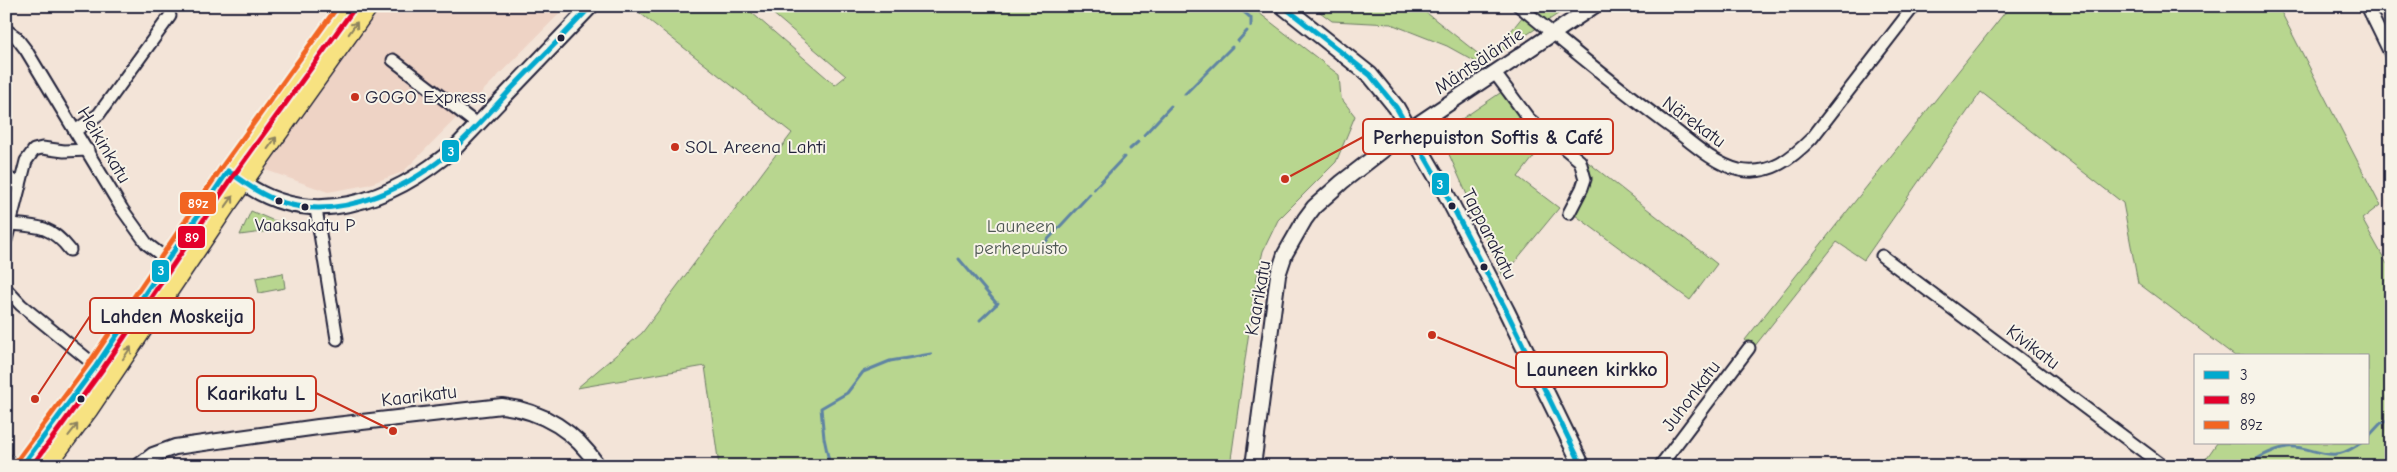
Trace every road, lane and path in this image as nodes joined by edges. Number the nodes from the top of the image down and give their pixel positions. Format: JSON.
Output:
{"nodes":[{"id":1,"x":346,"y":6,"type":"edge"},
{"id":2,"x":369,"y":6,"type":"edge"},
{"id":3,"x":591,"y":6,"type":"edge"},
{"id":4,"x":1283,"y":6,"type":"edge"},
{"id":5,"x":1520,"y":6,"type":"edge"},
{"id":6,"x":1594,"y":6,"type":"edge"},
{"id":7,"x":1914,"y":6,"type":"edge"},
{"id":8,"x":2367,"y":6,"type":"edge"},
{"id":9,"x":170,"y":16,"type":"dead end"},
{"id":10,"x":6,"y":30,"type":"edge"},
{"id":11,"x":1553,"y":34,"type":"junction"},
{"id":12,"x":2391,"y":55,"type":"edge"},
{"id":13,"x":393,"y":60,"type":"dead end"},
{"id":14,"x":1494,"y":72,"type":"junction"},
{"id":15,"x":478,"y":125,"type":"junction"},
{"id":16,"x":1409,"y":130,"type":"junction"},
{"id":17,"x":75,"y":131,"type":"junction"},
{"id":18,"x":88,"y":150,"type":"junction"},
{"id":19,"x":228,"y":170,"type":"junction"},
{"id":20,"x":6,"y":176,"type":"edge"},
{"id":21,"x":243,"y":183,"type":"junction"},
{"id":22,"x":20,"y":186,"type":"junction"},
{"id":23,"x":316,"y":209,"type":"junction"},
{"id":24,"x":1569,"y":213,"type":"dead end"},
{"id":25,"x":10,"y":224,"type":"junction"},
{"id":26,"x":6,"y":240,"type":"edge"},
{"id":27,"x":70,"y":250,"type":"dead end"},
{"id":28,"x":1882,"y":256,"type":"dead end"},
{"id":29,"x":174,"y":266,"type":"junction"},
{"id":30,"x":6,"y":289,"type":"edge"},
{"id":31,"x":337,"y":339,"type":"dead end"},
{"id":32,"x":1749,"y":348,"type":"dead end"},
{"id":33,"x":96,"y":366,"type":"junction"},
{"id":34,"x":6,"y":459,"type":"edge"},
{"id":35,"x":14,"y":466,"type":"edge"},
{"id":36,"x":22,"y":466,"type":"edge"},
{"id":37,"x":46,"y":466,"type":"edge"},
{"id":38,"x":139,"y":466,"type":"edge"},
{"id":39,"x":598,"y":466,"type":"edge"},
{"id":40,"x":1252,"y":466,"type":"edge"},
{"id":41,"x":1582,"y":466,"type":"edge"},
{"id":42,"x":1660,"y":466,"type":"edge"},
{"id":43,"x":2163,"y":466,"type":"edge"}],
"edges":[{"from":1,"to":19,"type":"main road"},
{"from":21,"to":2,"type":"main road","one_way":true},
{"from":3,"to":15,"type":"street"},
{"from":4,"to":16,"type":"main road","name":"Tapparakatu"},
{"from":5,"to":11,"type":"street","name":"Närekatu"},
{"from":6,"to":11,"type":"street","name":"Mäntsäläntie"},
{"from":7,"to":11,"type":"street","name":"Närekatu"},
{"from":8,"to":12,"type":"street"},
{"from":9,"to":17,"type":"street"},
{"from":10,"to":17,"type":"street","name":"Heikinkatu"},
{"from":11,"to":14,"type":"street","name":"Mäntsäläntie"},
{"from":13,"to":15,"type":"street"},
{"from":14,"to":16,"type":"street","name":"Mäntsäläntie"},
{"from":14,"to":24,"type":"street"},
{"from":15,"to":23,"type":"street"},
{"from":16,"to":40,"type":"street","name":"Kaarikatu"},
{"from":16,"to":41,"type":"main road","name":"Tapparakatu"},
{"from":17,"to":18,"type":"street","name":"Heikinkatu"},
{"from":18,"to":22,"type":"street"},
{"from":18,"to":29,"type":"street","name":"Heikinkatu"},
{"from":19,"to":21,"type":"street"},
{"from":19,"to":29,"type":"main road"},
{"from":20,"to":22,"type":"street"},
{"from":21,"to":23,"type":"street"},
{"from":29,"to":21,"type":"main road","one_way":true},
{"from":22,"to":25,"type":"street"},
{"from":23,"to":31,"type":"street"},
{"from":25,"to":26,"type":"street"},
{"from":25,"to":27,"type":"street"},
{"from":28,"to":43,"type":"street","name":"Kivikatu"},
{"from":29,"to":33,"type":"main road"},
{"from":37,"to":29,"type":"main road","one_way":true},
{"from":30,"to":33,"type":"street"},
{"from":32,"to":42,"type":"street","name":"Juhonkatu"},
{"from":33,"to":36,"type":"main road"},
{"from":34,"to":35,"type":"street"},
{"from":38,"to":39,"type":"street","name":"Kaarikatu"}]}
